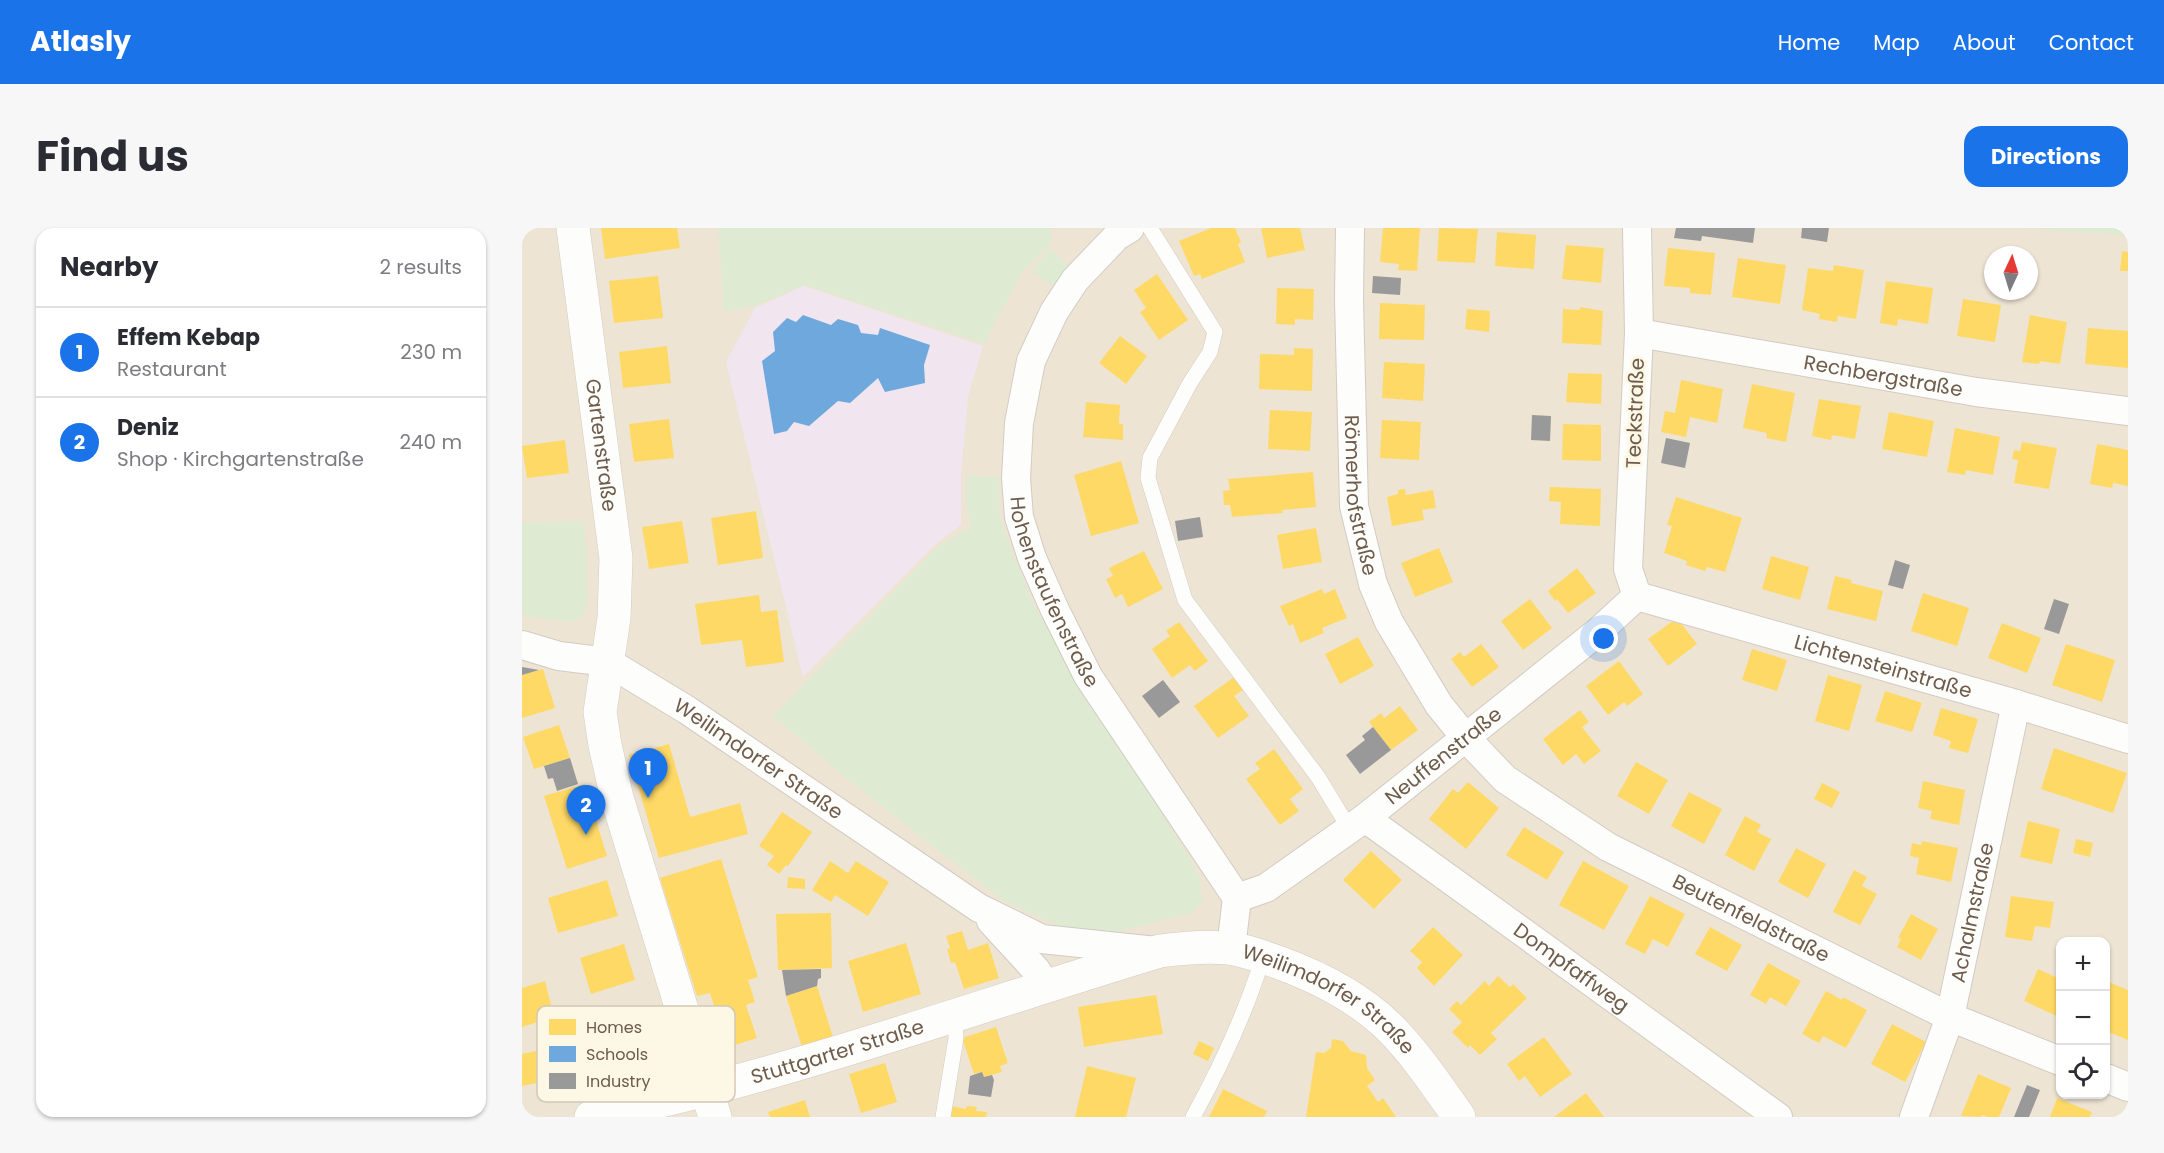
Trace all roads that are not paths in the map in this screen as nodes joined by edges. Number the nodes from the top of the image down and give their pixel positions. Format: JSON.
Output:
{"nodes":[{"id":1,"x":573,"y":228,"type":"edge"},
{"id":2,"x":1130,"y":228,"type":"edge"},
{"id":3,"x":1150,"y":228,"type":"edge"},
{"id":4,"x":1350,"y":228,"type":"edge"},
{"id":5,"x":1637,"y":228,"type":"edge"},
{"id":6,"x":1639,"y":333,"type":"junction"},
{"id":7,"x":2128,"y":411,"type":"edge"},
{"id":8,"x":1637,"y":596,"type":"junction"},
{"id":9,"x":522,"y":645,"type":"edge"},
{"id":10,"x":608,"y":662,"type":"junction"},
{"id":11,"x":2016,"y":704,"type":"junction"},
{"id":12,"x":1465,"y":738,"type":"junction"},
{"id":13,"x":2128,"y":740,"type":"edge"},
{"id":14,"x":1357,"y":823,"type":"junction"},
{"id":15,"x":1237,"y":898,"type":"junction"},
{"id":16,"x":979,"y":908,"type":"junction"},
{"id":17,"x":1231,"y":948,"type":"junction"},
{"id":18,"x":1160,"y":951,"type":"junction"},
{"id":19,"x":1263,"y":957,"type":"junction"},
{"id":20,"x":1047,"y":986,"type":"junction"},
{"id":21,"x":681,"y":1006,"type":"edge"},
{"id":22,"x":955,"y":1015,"type":"junction"},
{"id":23,"x":1950,"y":1017,"type":"junction"},
{"id":24,"x":2056,"y":1058,"type":"edge"},
{"id":25,"x":2110,"y":1080,"type":"edge"},
{"id":26,"x":2128,"y":1087,"type":"edge"},
{"id":27,"x":735,"y":1092,"type":"edge"},
{"id":28,"x":711,"y":1103,"type":"edge"},
{"id":29,"x":591,"y":1117,"type":"edge"},
{"id":30,"x":943,"y":1117,"type":"edge"},
{"id":31,"x":1193,"y":1117,"type":"edge"},
{"id":32,"x":1459,"y":1117,"type":"edge"},
{"id":33,"x":1778,"y":1117,"type":"edge"},
{"id":34,"x":1914,"y":1117,"type":"edge"}],
"edges":[{"from":1,"to":10,"type":"street","name":"Gartenstraße"},
{"from":2,"to":15,"type":"street","name":"Hohenstaufenstraße"},
{"from":3,"to":14,"type":"lane"},
{"from":4,"to":12,"type":"street","name":"Römerhofstraße"},
{"from":5,"to":6,"type":"street","name":"Teckstraße"},
{"from":6,"to":7,"type":"street","name":"Rechbergstraße"},
{"from":6,"to":8,"type":"street","name":"Teckstraße"},
{"from":8,"to":11,"type":"street","name":"Lichtensteinstraße"},
{"from":8,"to":12,"type":"street","name":"Neuffenstraße"},
{"from":9,"to":10,"type":"street","name":"Weilimdorfer Straße"},
{"from":10,"to":16,"type":"street","name":"Weilimdorfer Straße"},
{"from":10,"to":21,"type":"street","name":"Gartenstraße"},
{"from":11,"to":13,"type":"street","name":"Lichtensteinstraße"},
{"from":11,"to":23,"type":"street","name":"Achalmstraße"},
{"from":12,"to":14,"type":"street","name":"Neuffenstraße"},
{"from":12,"to":23,"type":"street","name":"Beutenfeldstraße"},
{"from":14,"to":15,"type":"street","name":"Neuffenstraße"},
{"from":14,"to":33,"type":"street","name":"Dompfaffweg"},
{"from":15,"to":17,"type":"street"},
{"from":16,"to":18,"type":"street","name":"Weilimdorfer Straße"},
{"from":16,"to":20,"type":"street","name":"Weilimdorfer Straße"},
{"from":17,"to":18,"type":"street","name":"Weilimdorfer Straße"},
{"from":17,"to":19,"type":"street","name":"Weilimdorfer Straße"},
{"from":18,"to":20,"type":"street","name":"Weilimdorfer Straße"},
{"from":19,"to":31,"type":"lane"},
{"from":19,"to":32,"type":"street","name":"Weilimdorfer Straße"},
{"from":20,"to":22,"type":"street","name":"Stuttgarter Straße"},
{"from":22,"to":27,"type":"street","name":"Stuttgarter Straße"},
{"from":22,"to":30,"type":"lane"},
{"from":23,"to":24,"type":"street","name":"Beutenfeldstraße"},
{"from":23,"to":34,"type":"street","name":"Achalmstraße"},
{"from":25,"to":26,"type":"street"},
{"from":28,"to":29,"type":"street","name":"Stuttgarter Straße"}]}
